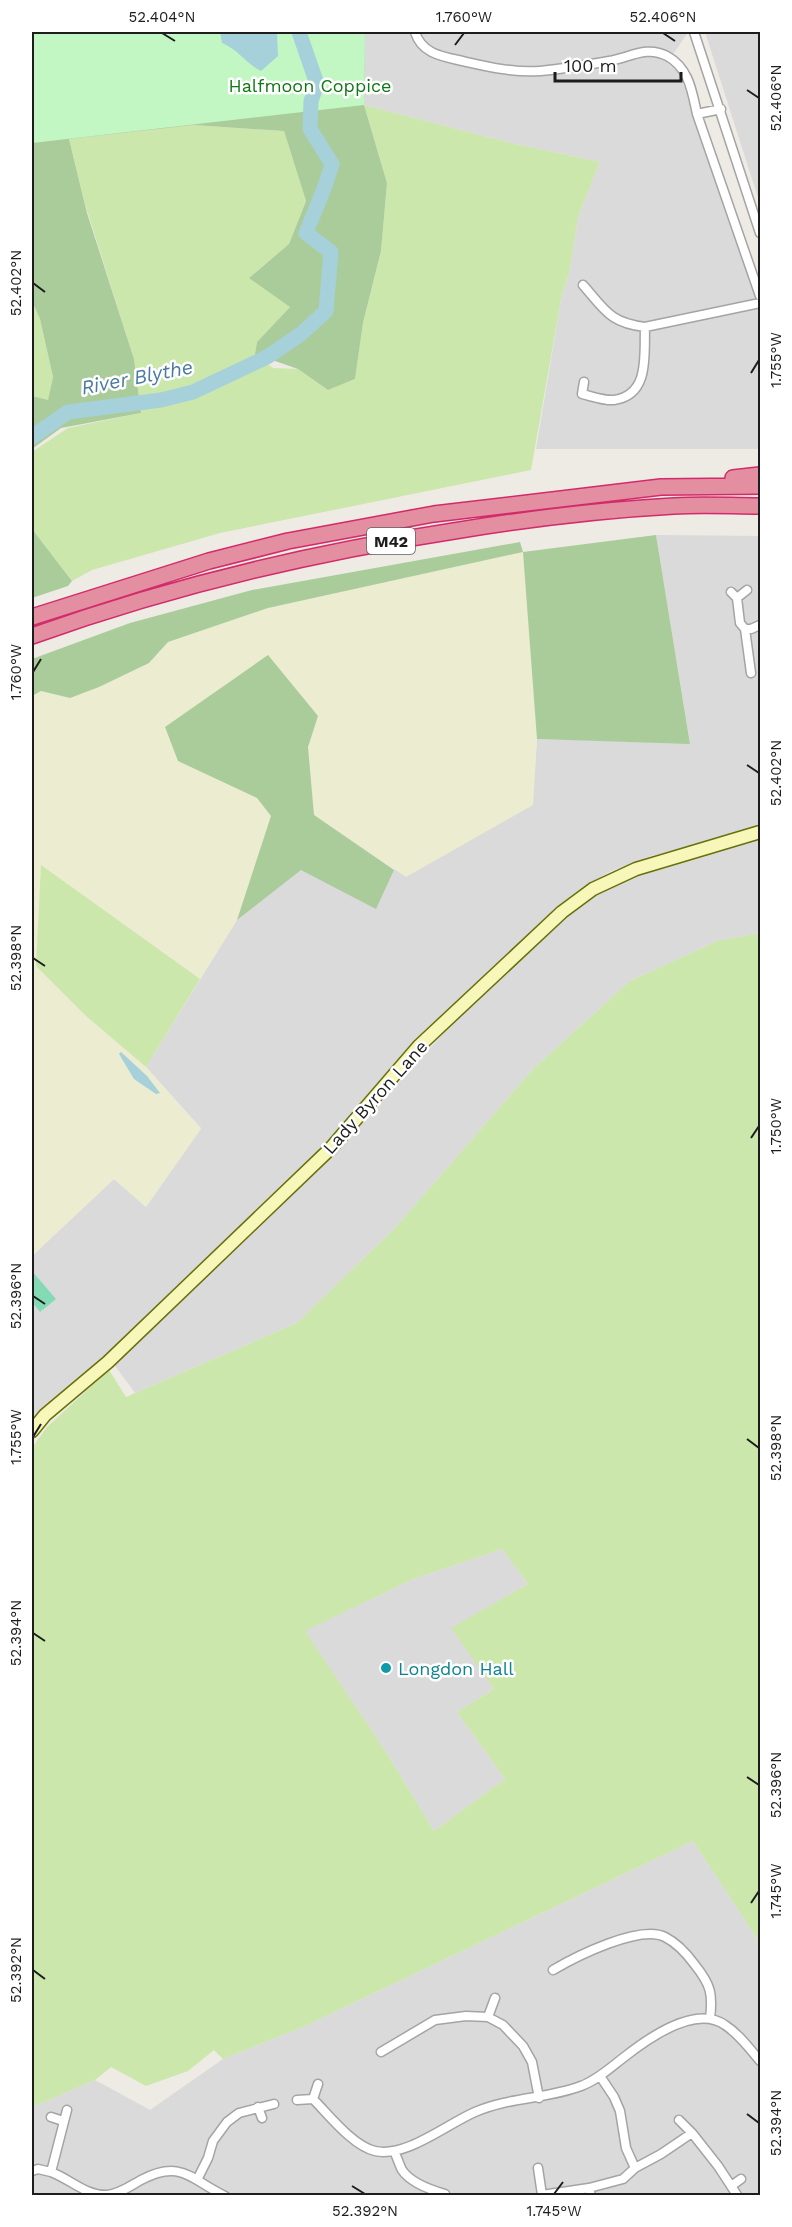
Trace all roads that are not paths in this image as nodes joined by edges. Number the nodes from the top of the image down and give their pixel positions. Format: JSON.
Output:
{"nodes":[{"id":1,"x":415,"y":32,"type":"edge"},
{"id":2,"x":694,"y":32,"type":"edge"},
{"id":3,"x":721,"y":108,"type":"junction"},
{"id":4,"x":697,"y":114,"type":"junction"},
{"id":5,"x":760,"y":233,"type":"edge"},
{"id":6,"x":583,"y":285,"type":"dead end"},
{"id":7,"x":760,"y":296,"type":"edge"},
{"id":8,"x":760,"y":303,"type":"edge"},
{"id":9,"x":645,"y":327,"type":"junction"},
{"id":10,"x":584,"y":382,"type":"dead end"},
{"id":11,"x":760,"y":475,"type":"edge"},
{"id":12,"x":689,"y":486,"type":"junction"},
{"id":13,"x":760,"y":486,"type":"edge"},
{"id":14,"x":760,"y":506,"type":"edge"},
{"id":15,"x":585,"y":512,"type":"junction"},
{"id":16,"x":760,"y":514,"type":"edge"},
{"id":17,"x":747,"y":590,"type":"dead end"},
{"id":18,"x":32,"y":617,"type":"edge"},
{"id":19,"x":760,"y":625,"type":"edge"},
{"id":20,"x":745,"y":629,"type":"junction"},
{"id":21,"x":32,"y":636,"type":"edge"},
{"id":22,"x":751,"y":673,"type":"dead end"},
{"id":23,"x":760,"y":832,"type":"edge"},
{"id":24,"x":32,"y":1431,"type":"edge"},
{"id":25,"x":553,"y":1970,"type":"dead end"},
{"id":26,"x":495,"y":1998,"type":"dead end"},
{"id":27,"x":488,"y":2017,"type":"junction"},
{"id":28,"x":710,"y":2019,"type":"junction"},
{"id":29,"x":381,"y":2052,"type":"dead end"},
{"id":30,"x":760,"y":2061,"type":"edge"},
{"id":31,"x":600,"y":2076,"type":"junction"},
{"id":32,"x":318,"y":2084,"type":"dead end"},
{"id":33,"x":539,"y":2098,"type":"junction"},
{"id":34,"x":313,"y":2099,"type":"junction"},
{"id":35,"x":297,"y":2100,"type":"dead end"},
{"id":36,"x":274,"y":2104,"type":"dead end"},
{"id":37,"x":258,"y":2107,"type":"junction"},
{"id":38,"x":67,"y":2110,"type":"dead end"},
{"id":39,"x":51,"y":2117,"type":"dead end"},
{"id":40,"x":262,"y":2118,"type":"dead end"},
{"id":41,"x":679,"y":2120,"type":"dead end"},
{"id":42,"x":63,"y":2121,"type":"junction"},
{"id":43,"x":692,"y":2133,"type":"junction"},
{"id":44,"x":394,"y":2151,"type":"junction"},
{"id":45,"x":538,"y":2168,"type":"dead end"},
{"id":46,"x":635,"y":2168,"type":"junction"},
{"id":47,"x":32,"y":2171,"type":"edge"},
{"id":48,"x":51,"y":2172,"type":"junction"},
{"id":49,"x":741,"y":2179,"type":"dead end"},
{"id":50,"x":196,"y":2180,"type":"junction"},
{"id":51,"x":731,"y":2186,"type":"junction"},
{"id":52,"x":445,"y":2192,"type":"edge"},
{"id":53,"x":590,"y":2192,"type":"edge"},
{"id":54,"x":542,"y":2195,"type":"edge"},
{"id":55,"x":737,"y":2195,"type":"edge"},
{"id":56,"x":225,"y":2196,"type":"edge"}],
"edges":[{"from":1,"to":4,"type":"street"},
{"from":2,"to":3,"type":"street"},
{"from":3,"to":4,"type":"street"},
{"from":3,"to":5,"type":"street"},
{"from":4,"to":7,"type":"street"},
{"from":6,"to":9,"type":"street"},
{"from":8,"to":9,"type":"street"},
{"from":9,"to":10,"type":"street"},
{"from":11,"to":12,"type":"highway"},
{"from":12,"to":13,"type":"highway","number":"M42"},
{"from":12,"to":18,"type":"highway","number":"M42"},
{"from":14,"to":15,"type":"highway","number":"M42"},
{"from":15,"to":16,"type":"highway"},
{"from":15,"to":21,"type":"highway","number":"M42"},
{"from":17,"to":20,"type":"street"},
{"from":19,"to":20,"type":"street"},
{"from":20,"to":22,"type":"street"},
{"from":23,"to":24,"type":"street","name":"Lady Byron Lane"},
{"from":25,"to":28,"type":"street"},
{"from":26,"to":27,"type":"street"},
{"from":27,"to":29,"type":"street"},
{"from":27,"to":33,"type":"street"},
{"from":28,"to":30,"type":"street"},
{"from":28,"to":31,"type":"street"},
{"from":31,"to":33,"type":"street"},
{"from":31,"to":46,"type":"street"},
{"from":32,"to":34,"type":"street"},
{"from":33,"to":44,"type":"street"},
{"from":34,"to":35,"type":"street"},
{"from":34,"to":44,"type":"street"},
{"from":36,"to":37,"type":"street"},
{"from":37,"to":40,"type":"street"},
{"from":37,"to":50,"type":"street"},
{"from":38,"to":42,"type":"street"},
{"from":39,"to":42,"type":"street"},
{"from":41,"to":43,"type":"street"},
{"from":42,"to":48,"type":"street"},
{"from":43,"to":46,"type":"street"},
{"from":43,"to":51,"type":"street"},
{"from":44,"to":52,"type":"street"},
{"from":45,"to":54,"type":"street"},
{"from":46,"to":53,"type":"street"},
{"from":47,"to":48,"type":"street"},
{"from":48,"to":50,"type":"street"},
{"from":49,"to":51,"type":"street"},
{"from":50,"to":56,"type":"street"},
{"from":51,"to":55,"type":"street"},
{"from":53,"to":54,"type":"street"}]}
